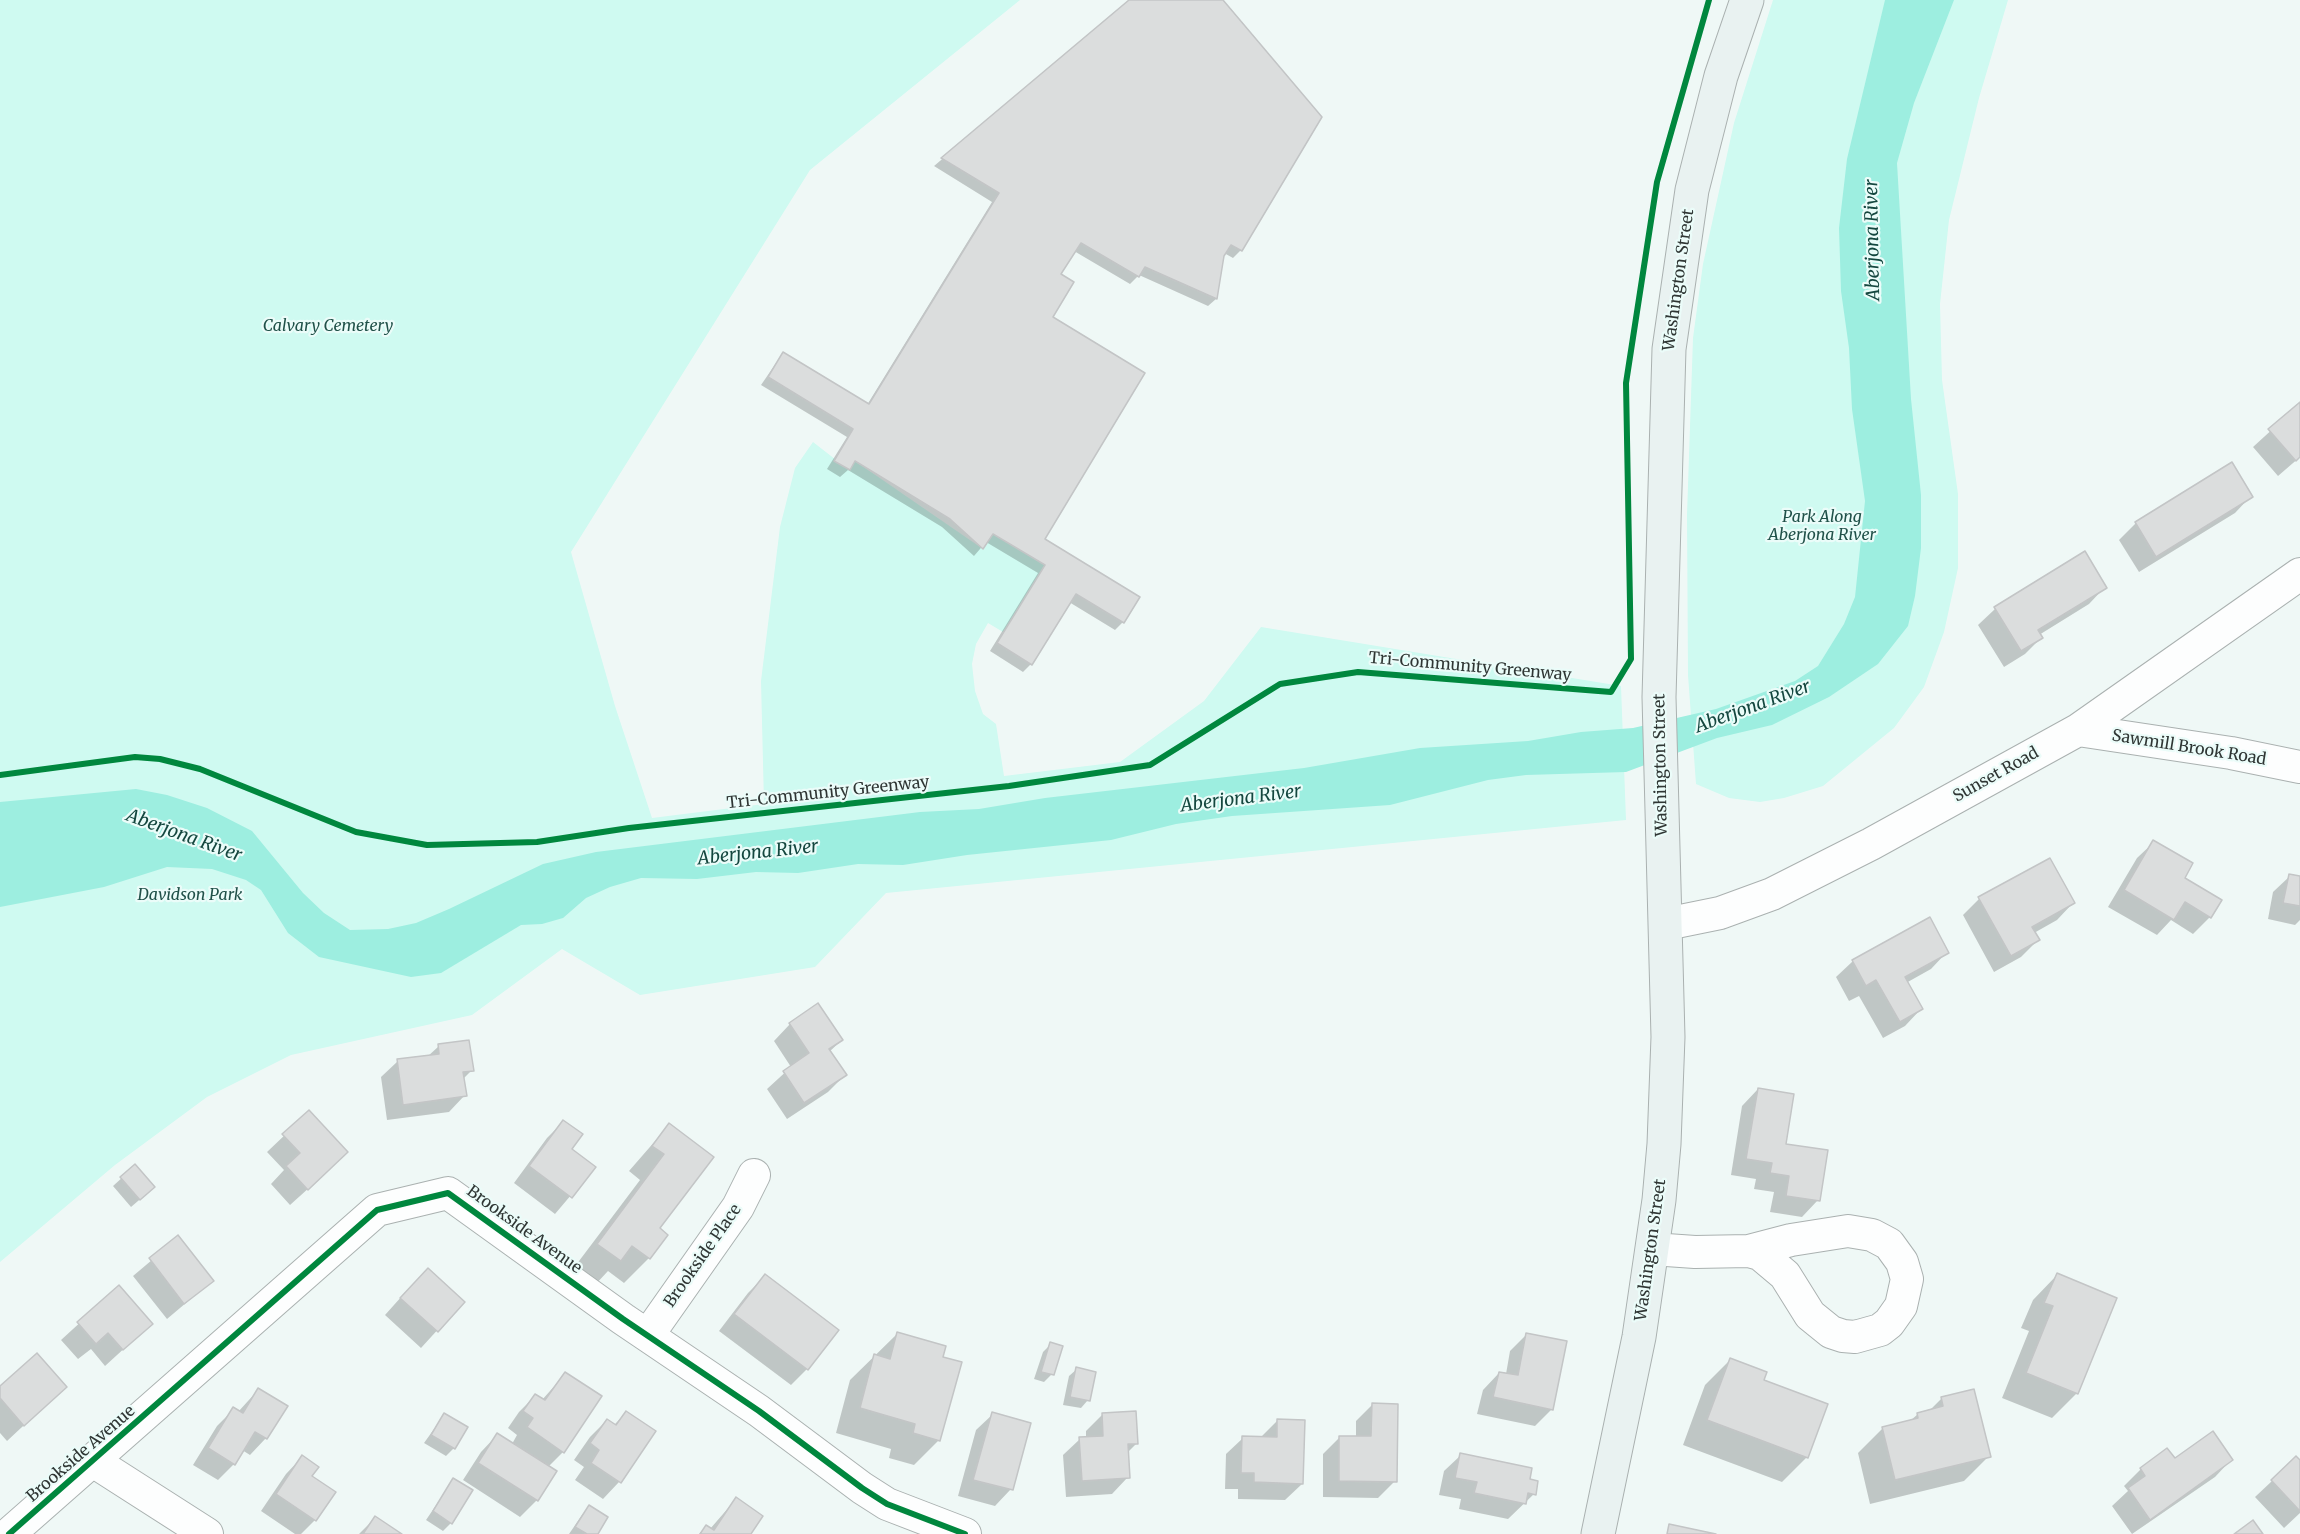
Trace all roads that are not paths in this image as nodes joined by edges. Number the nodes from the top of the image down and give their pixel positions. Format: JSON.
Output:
{"nodes":[{"id":1,"x":1747,"y":0,"type":"edge"},
{"id":2,"x":2300,"y":574,"type":"edge"},
{"id":3,"x":2078,"y":730,"type":"junction"},
{"id":4,"x":2300,"y":767,"type":"edge"},
{"id":5,"x":1666,"y":924,"type":"junction"},
{"id":6,"x":754,"y":1175,"type":"dead end"},
{"id":7,"x":1653,"y":1249,"type":"junction"},
{"id":8,"x":1749,"y":1251,"type":"junction"},
{"id":9,"x":648,"y":1335,"type":"junction"},
{"id":10,"x":93,"y":1461,"type":"junction"},
{"id":11,"x":9,"y":1534,"type":"edge"},
{"id":12,"x":207,"y":1534,"type":"edge"},
{"id":13,"x":965,"y":1534,"type":"edge"},
{"id":14,"x":1598,"y":1534,"type":"edge"}],
"edges":[{"from":1,"to":5,"type":"main road","name":"Washington Street"},
{"from":2,"to":3,"type":"street","name":"Sunset Road"},
{"from":3,"to":4,"type":"street","name":"Sawmill Brook Road"},
{"from":3,"to":5,"type":"street","name":"Sunset Road"},
{"from":5,"to":7,"type":"main road","name":"Washington Street"},
{"from":6,"to":9,"type":"street","name":"Brookside Place"},
{"from":7,"to":8,"type":"street"},
{"from":7,"to":14,"type":"main road","name":"Washington Street"},
{"from":8,"to":8,"type":"street"},
{"from":9,"to":10,"type":"street","name":"Brookside Avenue"},
{"from":9,"to":13,"type":"street","name":"Brookside Avenue"},
{"from":10,"to":11,"type":"street","name":"Brookside Avenue"},
{"from":10,"to":12,"type":"street"}]}
